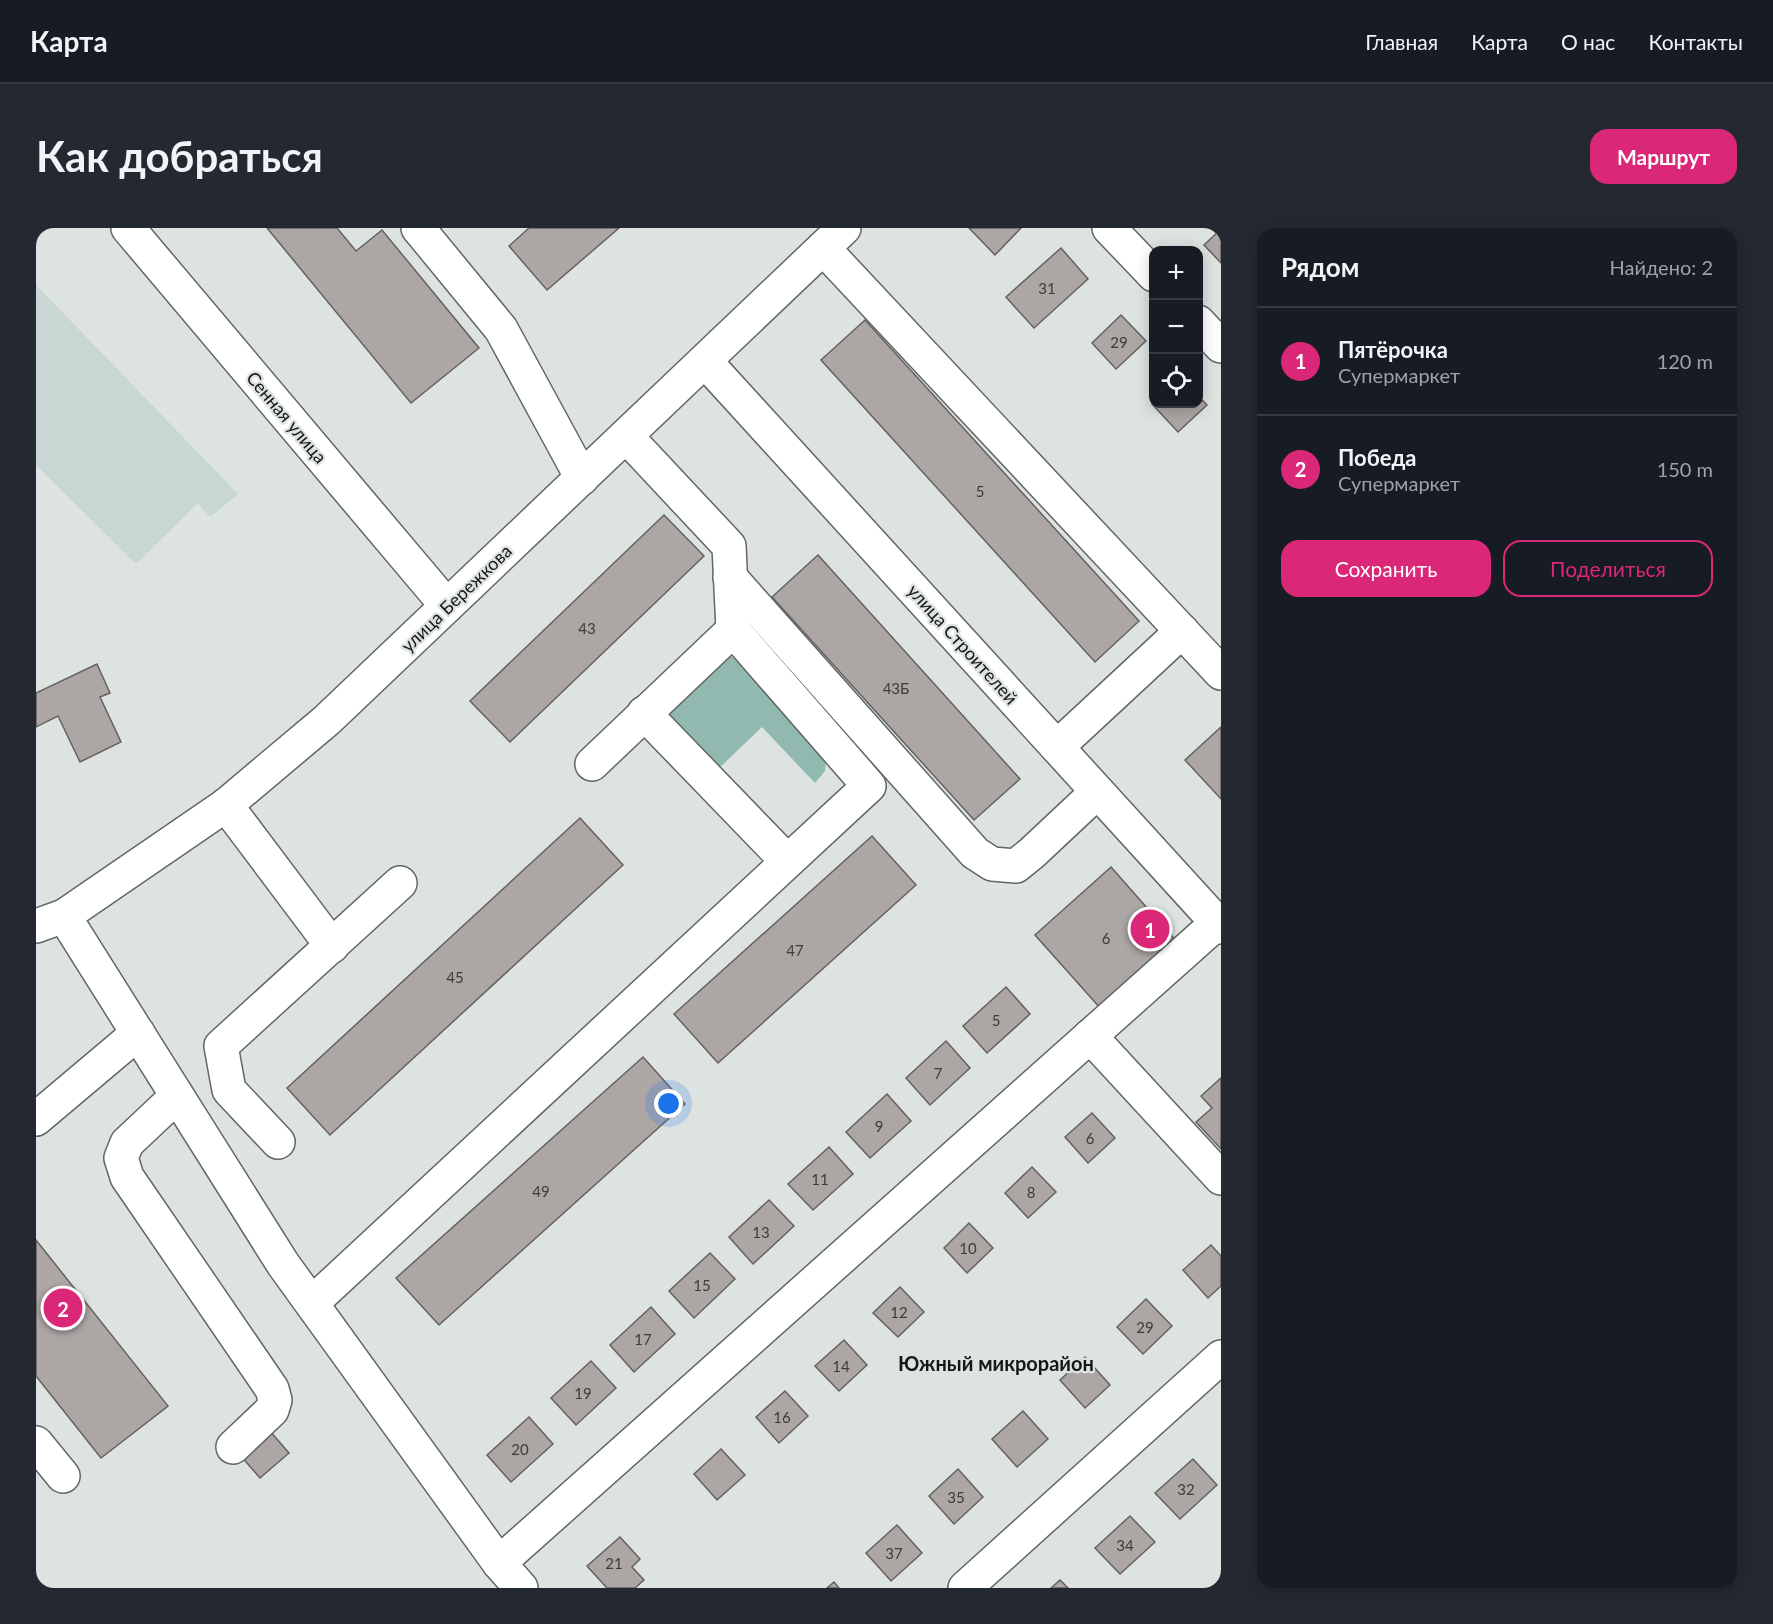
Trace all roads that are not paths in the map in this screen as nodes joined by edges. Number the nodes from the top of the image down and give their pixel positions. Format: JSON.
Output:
{"nodes":[{"id":1,"x":128,"y":228,"type":"edge"},
{"id":2,"x":418,"y":228,"type":"edge"},
{"id":3,"x":1109,"y":228,"type":"edge"},
{"id":4,"x":833,"y":238,"type":"edge"},
{"id":5,"x":1149,"y":270,"type":"edge"},
{"id":6,"x":1203,"y":327,"type":"edge"},
{"id":7,"x":1221,"y":346,"type":"edge"},
{"id":8,"x":705,"y":361,"type":"junction"},
{"id":9,"x":626,"y":436,"type":"junction"},
{"id":10,"x":582,"y":478,"type":"junction"},
{"id":11,"x":730,"y":577,"type":"junction"},
{"id":12,"x":447,"y":606,"type":"junction"},
{"id":13,"x":733,"y":630,"type":"junction"},
{"id":14,"x":1182,"y":631,"type":"junction"},
{"id":15,"x":1221,"y":673,"type":"edge"},
{"id":16,"x":644,"y":713,"type":"junction"},
{"id":17,"x":1057,"y":747,"type":"junction"},
{"id":18,"x":895,"y":762,"type":"junction"},
{"id":19,"x":592,"y":764,"type":"dead end"},
{"id":20,"x":869,"y":786,"type":"junction"},
{"id":21,"x":1097,"y":792,"type":"junction"},
{"id":22,"x":226,"y":805,"type":"junction"},
{"id":23,"x":787,"y":861,"type":"junction"},
{"id":24,"x":400,"y":883,"type":"dead end"},
{"id":25,"x":50,"y":921,"type":"edge"},
{"id":26,"x":1219,"y":925,"type":"edge"},
{"id":27,"x":332,"y":946,"type":"junction"},
{"id":28,"x":138,"y":1033,"type":"junction"},
{"id":29,"x":1090,"y":1036,"type":"junction"},
{"id":30,"x":177,"y":1096,"type":"junction"},
{"id":31,"x":36,"y":1119,"type":"edge"},
{"id":32,"x":278,"y":1142,"type":"dead end"},
{"id":33,"x":1221,"y":1178,"type":"edge"},
{"id":34,"x":312,"y":1303,"type":"junction"},
{"id":35,"x":1221,"y":1357,"type":"edge"},
{"id":36,"x":36,"y":1443,"type":"edge"},
{"id":37,"x":233,"y":1447,"type":"dead end"},
{"id":38,"x":63,"y":1476,"type":"dead end"},
{"id":39,"x":498,"y":1563,"type":"junction"},
{"id":40,"x":521,"y":1588,"type":"edge"},
{"id":41,"x":965,"y":1588,"type":"edge"}],
"edges":[{"from":1,"to":12,"type":"street","name":"Сенная улица"},
{"from":2,"to":10,"type":"street"},
{"from":3,"to":5,"type":"street"},
{"from":4,"to":8,"type":"street","name":"улица Бережкова"},
{"from":4,"to":14,"type":"street"},
{"from":6,"to":7,"type":"street"},
{"from":8,"to":9,"type":"street","name":"улица Бережкова"},
{"from":8,"to":17,"type":"street","name":"улица Строителей"},
{"from":9,"to":10,"type":"street","name":"улица Бережкова"},
{"from":9,"to":11,"type":"street"},
{"from":10,"to":12,"type":"street","name":"улица Бережкова"},
{"from":11,"to":13,"type":"street"},
{"from":11,"to":18,"type":"street"},
{"from":12,"to":22,"type":"street","name":"улица Бережкова"},
{"from":13,"to":16,"type":"street"},
{"from":13,"to":20,"type":"street"},
{"from":14,"to":15,"type":"street"},
{"from":14,"to":17,"type":"street"},
{"from":16,"to":19,"type":"street"},
{"from":16,"to":23,"type":"street"},
{"from":17,"to":21,"type":"street","name":"улица Строителей"},
{"from":18,"to":20,"type":"street"},
{"from":18,"to":21,"type":"street"},
{"from":20,"to":23,"type":"street"},
{"from":21,"to":26,"type":"street","name":"улица Строителей"},
{"from":22,"to":25,"type":"street","name":"улица Бережкова"},
{"from":22,"to":27,"type":"street"},
{"from":23,"to":34,"type":"street"},
{"from":24,"to":27,"type":"street"},
{"from":25,"to":28,"type":"street"},
{"from":26,"to":29,"type":"street"},
{"from":27,"to":32,"type":"street"},
{"from":28,"to":30,"type":"street"},
{"from":28,"to":31,"type":"street"},
{"from":29,"to":33,"type":"street"},
{"from":29,"to":39,"type":"street"},
{"from":30,"to":34,"type":"street"},
{"from":30,"to":37,"type":"street"},
{"from":34,"to":39,"type":"street"},
{"from":35,"to":41,"type":"street"},
{"from":36,"to":38,"type":"street"},
{"from":39,"to":40,"type":"street"}]}
